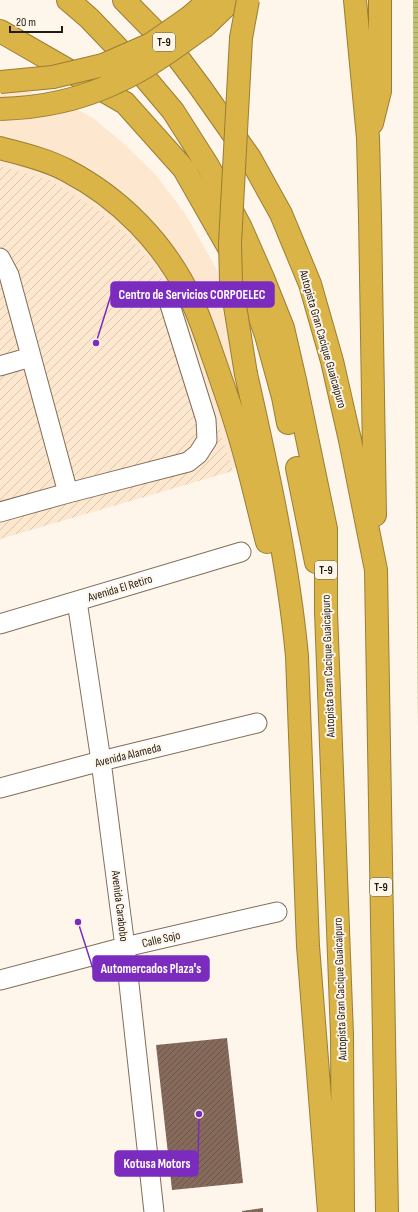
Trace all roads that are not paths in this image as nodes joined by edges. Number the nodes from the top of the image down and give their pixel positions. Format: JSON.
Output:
{"nodes":[{"id":1,"x":68,"y":0,"type":"edge"},
{"id":2,"x":124,"y":0,"type":"edge"},
{"id":3,"x":209,"y":0,"type":"edge"},
{"id":4,"x":232,"y":0,"type":"edge"},
{"id":5,"x":248,"y":0,"type":"edge"},
{"id":6,"x":355,"y":0,"type":"edge"},
{"id":7,"x":380,"y":0,"type":"edge"},
{"id":8,"x":0,"y":31,"type":"edge"},
{"id":9,"x":0,"y":82,"type":"edge"},
{"id":10,"x":0,"y":110,"type":"edge"},
{"id":11,"x":368,"y":138,"type":"junction"},
{"id":12,"x":0,"y":148,"type":"edge"},
{"id":13,"x":0,"y":258,"type":"edge"},
{"id":14,"x":166,"y":292,"type":"dead end"},
{"id":15,"x":31,"y":356,"type":"junction"},
{"id":16,"x":0,"y":366,"type":"edge"},
{"id":17,"x":68,"y":493,"type":"junction"},
{"id":18,"x":0,"y":512,"type":"edge"},
{"id":19,"x":241,"y":552,"type":"dead end"},
{"id":20,"x":376,"y":570,"type":"junction"},
{"id":21,"x":77,"y":601,"type":"junction"},
{"id":22,"x":326,"y":612,"type":"junction"},
{"id":23,"x":0,"y":624,"type":"edge"},
{"id":24,"x":297,"y":656,"type":"junction"},
{"id":25,"x":257,"y":723,"type":"dead end"},
{"id":26,"x":101,"y":761,"type":"junction"},
{"id":27,"x":0,"y":788,"type":"edge"},
{"id":28,"x":277,"y":912,"type":"dead end"},
{"id":29,"x":125,"y":947,"type":"junction"},
{"id":30,"x":0,"y":980,"type":"edge"},
{"id":31,"x":154,"y":1212,"type":"edge"},
{"id":32,"x":329,"y":1212,"type":"edge"},
{"id":33,"x":343,"y":1212,"type":"edge"},
{"id":34,"x":387,"y":1212,"type":"edge"}],
"edges":[{"from":1,"to":22,"type":"highway","name":"Autopista Gran Cacique Guaicaipuro","number":"T-9"},
{"from":2,"to":20,"type":"highway","name":"Autopista Gran Cacique Guaicaipuro","number":"T-9"},
{"from":3,"to":9,"type":"highway","bridge":true},
{"from":4,"to":10,"type":"highway","bridge":true},
{"from":5,"to":24,"type":"highway","bridge":true},
{"from":6,"to":11,"type":"highway"},
{"from":7,"to":11,"type":"highway"},
{"from":8,"to":22,"type":"highway"},
{"from":11,"to":20,"type":"highway"},
{"from":12,"to":24,"type":"highway"},
{"from":13,"to":15,"type":"street"},
{"from":14,"to":17,"type":"street"},
{"from":15,"to":16,"type":"street"},
{"from":15,"to":17,"type":"street"},
{"from":17,"to":18,"type":"street"},
{"from":19,"to":21,"type":"street","name":"Avenida El Retiro"},
{"from":20,"to":34,"type":"highway","name":"Autopista Gran Cacique Guaicaipuro","number":"T-9"},
{"from":21,"to":23,"type":"street","name":"Avenida El Retiro"},
{"from":21,"to":26,"type":"street","name":"Avenida Carabobo"},
{"from":22,"to":33,"type":"highway","name":"Autopista Gran Cacique Guaicaipuro","number":"T-9"},
{"from":24,"to":32,"type":"highway"},
{"from":25,"to":26,"type":"street","name":"Avenida Alameda"},
{"from":26,"to":27,"type":"street","name":"Avenida Alameda"},
{"from":26,"to":29,"type":"street","name":"Avenida Carabobo"},
{"from":28,"to":29,"type":"street","name":"Calle Sojo"},
{"from":29,"to":30,"type":"street","name":"Calle Sojo"},
{"from":29,"to":31,"type":"street","name":"Avenida Carabobo"}]}
